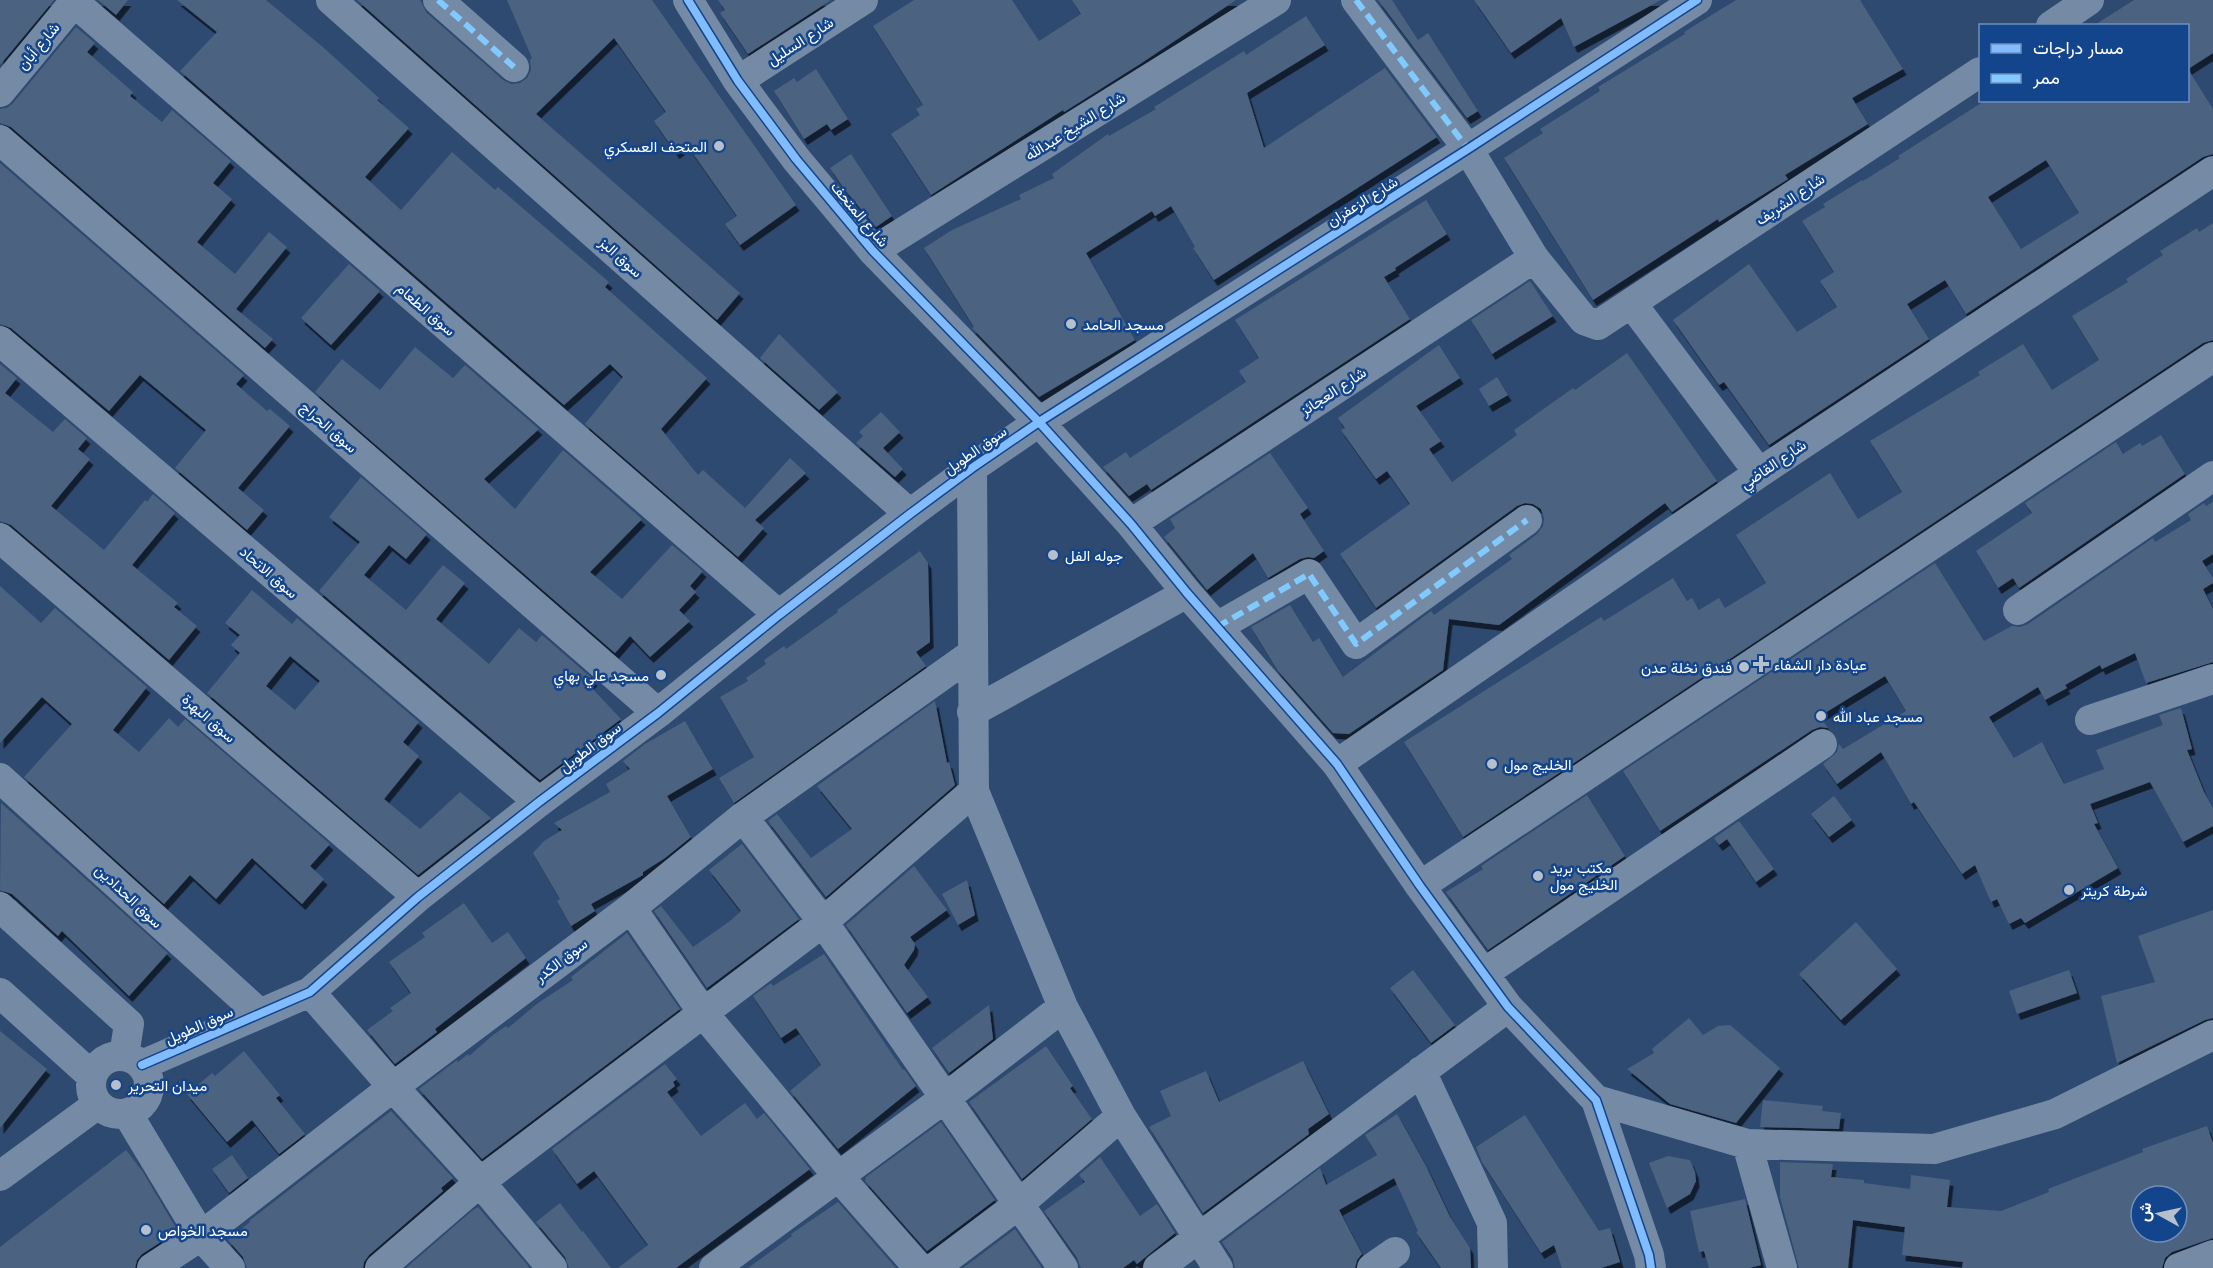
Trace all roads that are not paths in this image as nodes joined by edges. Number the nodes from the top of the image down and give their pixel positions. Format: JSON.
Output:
{"nodes":[{"id":1,"x":331,"y":0,"type":"edge"},
{"id":2,"x":438,"y":0,"type":"edge"},
{"id":3,"x":688,"y":0,"type":"edge"},
{"id":4,"x":863,"y":0,"type":"edge"},
{"id":5,"x":1276,"y":0,"type":"edge"},
{"id":6,"x":1356,"y":0,"type":"edge"},
{"id":7,"x":1697,"y":0,"type":"edge"},
{"id":8,"x":2090,"y":0,"type":"edge"},
{"id":9,"x":75,"y":1,"type":"edge"},
{"id":10,"x":2054,"y":24,"type":"edge"},
{"id":11,"x":514,"y":67,"type":"dead end"},
{"id":12,"x":1979,"y":73,"type":"edge"},
{"id":13,"x":738,"y":81,"type":"junction"},
{"id":14,"x":0,"y":92,"type":"edge"},
{"id":15,"x":0,"y":140,"type":"edge"},
{"id":16,"x":1468,"y":149,"type":"junction"},
{"id":17,"x":2213,"y":171,"type":"edge"},
{"id":18,"x":873,"y":251,"type":"junction"},
{"id":19,"x":1534,"y":258,"type":"junction"},
{"id":20,"x":1632,"y":304,"type":"junction"},
{"id":21,"x":0,"y":341,"type":"edge"},
{"id":22,"x":2213,"y":357,"type":"edge"},
{"id":23,"x":1040,"y":422,"type":"junction"},
{"id":24,"x":972,"y":468,"type":"junction"},
{"id":25,"x":1759,"y":473,"type":"junction"},
{"id":26,"x":2213,"y":476,"type":"edge"},
{"id":27,"x":910,"y":514,"type":"junction"},
{"id":28,"x":1527,"y":520,"type":"dead end"},
{"id":29,"x":1131,"y":524,"type":"junction"},
{"id":30,"x":0,"y":538,"type":"edge"},
{"id":31,"x":1187,"y":593,"type":"junction"},
{"id":32,"x":2018,"y":610,"type":"dead end"},
{"id":33,"x":779,"y":615,"type":"junction"},
{"id":34,"x":1217,"y":627,"type":"junction"},
{"id":35,"x":972,"y":654,"type":"junction"},
{"id":36,"x":2213,"y":679,"type":"edge"},
{"id":37,"x":972,"y":712,"type":"junction"},
{"id":38,"x":658,"y":713,"type":"junction"},
{"id":39,"x":2090,"y":720,"type":"dead end"},
{"id":40,"x":1822,"y":744,"type":"dead end"},
{"id":41,"x":1337,"y":764,"type":"junction"},
{"id":42,"x":0,"y":778,"type":"edge"},
{"id":43,"x":974,"y":791,"type":"junction"},
{"id":44,"x":539,"y":802,"type":"junction"},
{"id":45,"x":743,"y":818,"type":"junction"},
{"id":46,"x":1420,"y":886,"type":"junction"},
{"id":47,"x":418,"y":897,"type":"junction"},
{"id":48,"x":0,"y":907,"type":"edge"},
{"id":49,"x":631,"y":908,"type":"junction"},
{"id":50,"x":823,"y":922,"type":"junction"},
{"id":51,"x":1484,"y":973,"type":"junction"},
{"id":52,"x":310,"y":992,"type":"junction"},
{"id":53,"x":0,"y":993,"type":"edge"},
{"id":54,"x":1064,"y":1007,"type":"junction"},
{"id":55,"x":1509,"y":1007,"type":"junction"},
{"id":56,"x":259,"y":1013,"type":"junction"},
{"id":57,"x":704,"y":1014,"type":"junction"},
{"id":58,"x":2213,"y":1035,"type":"edge"},
{"id":59,"x":133,"y":1060,"type":"junction"},
{"id":60,"x":1421,"y":1071,"type":"junction"},
{"id":61,"x":393,"y":1088,"type":"junction"},
{"id":62,"x":95,"y":1090,"type":"junction"},
{"id":63,"x":945,"y":1098,"type":"junction"},
{"id":64,"x":1596,"y":1100,"type":"junction"},
{"id":65,"x":127,"y":1113,"type":"junction"},
{"id":66,"x":1121,"y":1116,"type":"junction"},
{"id":67,"x":1747,"y":1144,"type":"junction"},
{"id":68,"x":0,"y":1176,"type":"edge"},
{"id":69,"x":838,"y":1176,"type":"junction"},
{"id":70,"x":480,"y":1182,"type":"junction"},
{"id":71,"x":1019,"y":1204,"type":"junction"},
{"id":72,"x":201,"y":1236,"type":"junction"},
{"id":73,"x":1199,"y":1237,"type":"junction"},
{"id":74,"x":2213,"y":1255,"type":"edge"},
{"id":75,"x":152,"y":1268,"type":"edge"},
{"id":76,"x":230,"y":1268,"type":"edge"},
{"id":77,"x":380,"y":1268,"type":"edge"},
{"id":78,"x":552,"y":1268,"type":"edge"},
{"id":79,"x":714,"y":1268,"type":"edge"},
{"id":80,"x":919,"y":1268,"type":"edge"},
{"id":81,"x":934,"y":1268,"type":"edge"},
{"id":82,"x":1063,"y":1268,"type":"edge"},
{"id":83,"x":1158,"y":1268,"type":"edge"},
{"id":84,"x":1218,"y":1268,"type":"edge"},
{"id":85,"x":1493,"y":1268,"type":"edge"},
{"id":86,"x":1651,"y":1268,"type":"edge"},
{"id":87,"x":1782,"y":1268,"type":"edge"},
{"id":88,"x":2180,"y":1268,"type":"edge"}],
"edges":[{"from":1,"to":27,"type":"street","name":"سوق البز"},
{"from":2,"to":11,"type":"street"},
{"from":3,"to":13,"type":"street","name":"شارع المتحف"},
{"from":4,"to":13,"type":"street","name":"شارع السليل"},
{"from":5,"to":18,"type":"street","name":"شارع الشيخ عبدالله"},
{"from":6,"to":16,"type":"street"},
{"from":7,"to":16,"type":"street","name":"شارع الزعفران"},
{"from":8,"to":10,"type":"street"},
{"from":9,"to":14,"type":"street","name":"شارع أبان"},
{"from":9,"to":33,"type":"street","name":"سوق الطعام"},
{"from":12,"to":20,"type":"street","name":"شارع الشريف"},
{"from":13,"to":18,"type":"street","name":"شارع المتحف"},
{"from":15,"to":38,"type":"street","name":"سوق الحراج"},
{"from":16,"to":19,"type":"street"},
{"from":16,"to":23,"type":"street","name":"شارع الزعفران"},
{"from":17,"to":25,"type":"street","name":"شارع القاضي"},
{"from":18,"to":23,"type":"street","name":"شارع المتحف"},
{"from":19,"to":20,"type":"street","name":"شارع الشريف"},
{"from":19,"to":29,"type":"street","name":"شارع العجائز"},
{"from":20,"to":25,"type":"street"},
{"from":21,"to":44,"type":"street","name":"سوق الاتحاد"},
{"from":22,"to":46,"type":"street"},
{"from":23,"to":24,"type":"street","name":"سوق الطويل"},
{"from":23,"to":29,"type":"street","name":"شارع المتحف"},
{"from":24,"to":27,"type":"street","name":"سوق الطويل"},
{"from":24,"to":35,"type":"street"},
{"from":25,"to":41,"type":"street","name":"شارع القاضي"},
{"from":26,"to":32,"type":"street"},
{"from":27,"to":33,"type":"street","name":"سوق الطويل"},
{"from":28,"to":34,"type":"street"},
{"from":29,"to":31,"type":"street","name":"شارع المتحف"},
{"from":30,"to":47,"type":"street","name":"سوق البهرة"},
{"from":31,"to":34,"type":"street","name":"شارع المتحف"},
{"from":31,"to":37,"type":"street"},
{"from":33,"to":38,"type":"street","name":"سوق الطويل"},
{"from":34,"to":41,"type":"street","name":"شارع المتحف"},
{"from":35,"to":37,"type":"street"},
{"from":35,"to":45,"type":"street","name":"سوق الكدر"},
{"from":36,"to":39,"type":"street"},
{"from":37,"to":43,"type":"street"},
{"from":38,"to":44,"type":"street","name":"سوق الطويل"},
{"from":40,"to":51,"type":"street"},
{"from":41,"to":46,"type":"street","name":"شارع المتحف"},
{"from":42,"to":56,"type":"street","name":"سوق الحدادين"},
{"from":43,"to":50,"type":"street"},
{"from":43,"to":54,"type":"street"},
{"from":44,"to":47,"type":"street","name":"سوق الطويل"},
{"from":45,"to":49,"type":"street","name":"سوق الكدر"},
{"from":45,"to":50,"type":"street"},
{"from":46,"to":51,"type":"street","name":"شارع المتحف"},
{"from":47,"to":52,"type":"street","name":"سوق الطويل"},
{"from":48,"to":59,"type":"street"},
{"from":49,"to":57,"type":"street"},
{"from":49,"to":61,"type":"street","name":"سوق الكدر"},
{"from":50,"to":57,"type":"street"},
{"from":50,"to":63,"type":"street"},
{"from":51,"to":55,"type":"street","name":"شارع المتحف"},
{"from":52,"to":56,"type":"street","name":"سوق الطويل"},
{"from":52,"to":61,"type":"street"},
{"from":53,"to":62,"type":"street"},
{"from":54,"to":63,"type":"street"},
{"from":54,"to":66,"type":"street"},
{"from":55,"to":60,"type":"street"},
{"from":55,"to":64,"type":"street","name":"شارع المتحف"},
{"from":56,"to":59,"type":"street","name":"سوق الطويل"},
{"from":57,"to":69,"type":"street"},
{"from":57,"to":70,"type":"street"},
{"from":58,"to":67,"type":"street"},
{"from":59,"to":62,"type":"street"},
{"from":59,"to":65,"type":"street"},
{"from":60,"to":73,"type":"street"},
{"from":60,"to":85,"type":"street"},
{"from":61,"to":70,"type":"street"},
{"from":61,"to":72,"type":"street","name":"سوق الكدر"},
{"from":62,"to":65,"type":"street"},
{"from":62,"to":68,"type":"street"},
{"from":63,"to":69,"type":"street"},
{"from":63,"to":71,"type":"street"},
{"from":64,"to":67,"type":"street"},
{"from":64,"to":86,"type":"street"},
{"from":65,"to":72,"type":"street"},
{"from":66,"to":71,"type":"street"},
{"from":66,"to":73,"type":"street"},
{"from":67,"to":87,"type":"street"},
{"from":69,"to":79,"type":"street"},
{"from":69,"to":80,"type":"street"},
{"from":70,"to":77,"type":"street"},
{"from":70,"to":78,"type":"street"},
{"from":71,"to":81,"type":"street"},
{"from":71,"to":82,"type":"street"},
{"from":72,"to":75,"type":"street","name":"سوق الكدر"},
{"from":72,"to":76,"type":"street"},
{"from":73,"to":83,"type":"street"},
{"from":73,"to":84,"type":"street"},
{"from":74,"to":88,"type":"street"}]}
